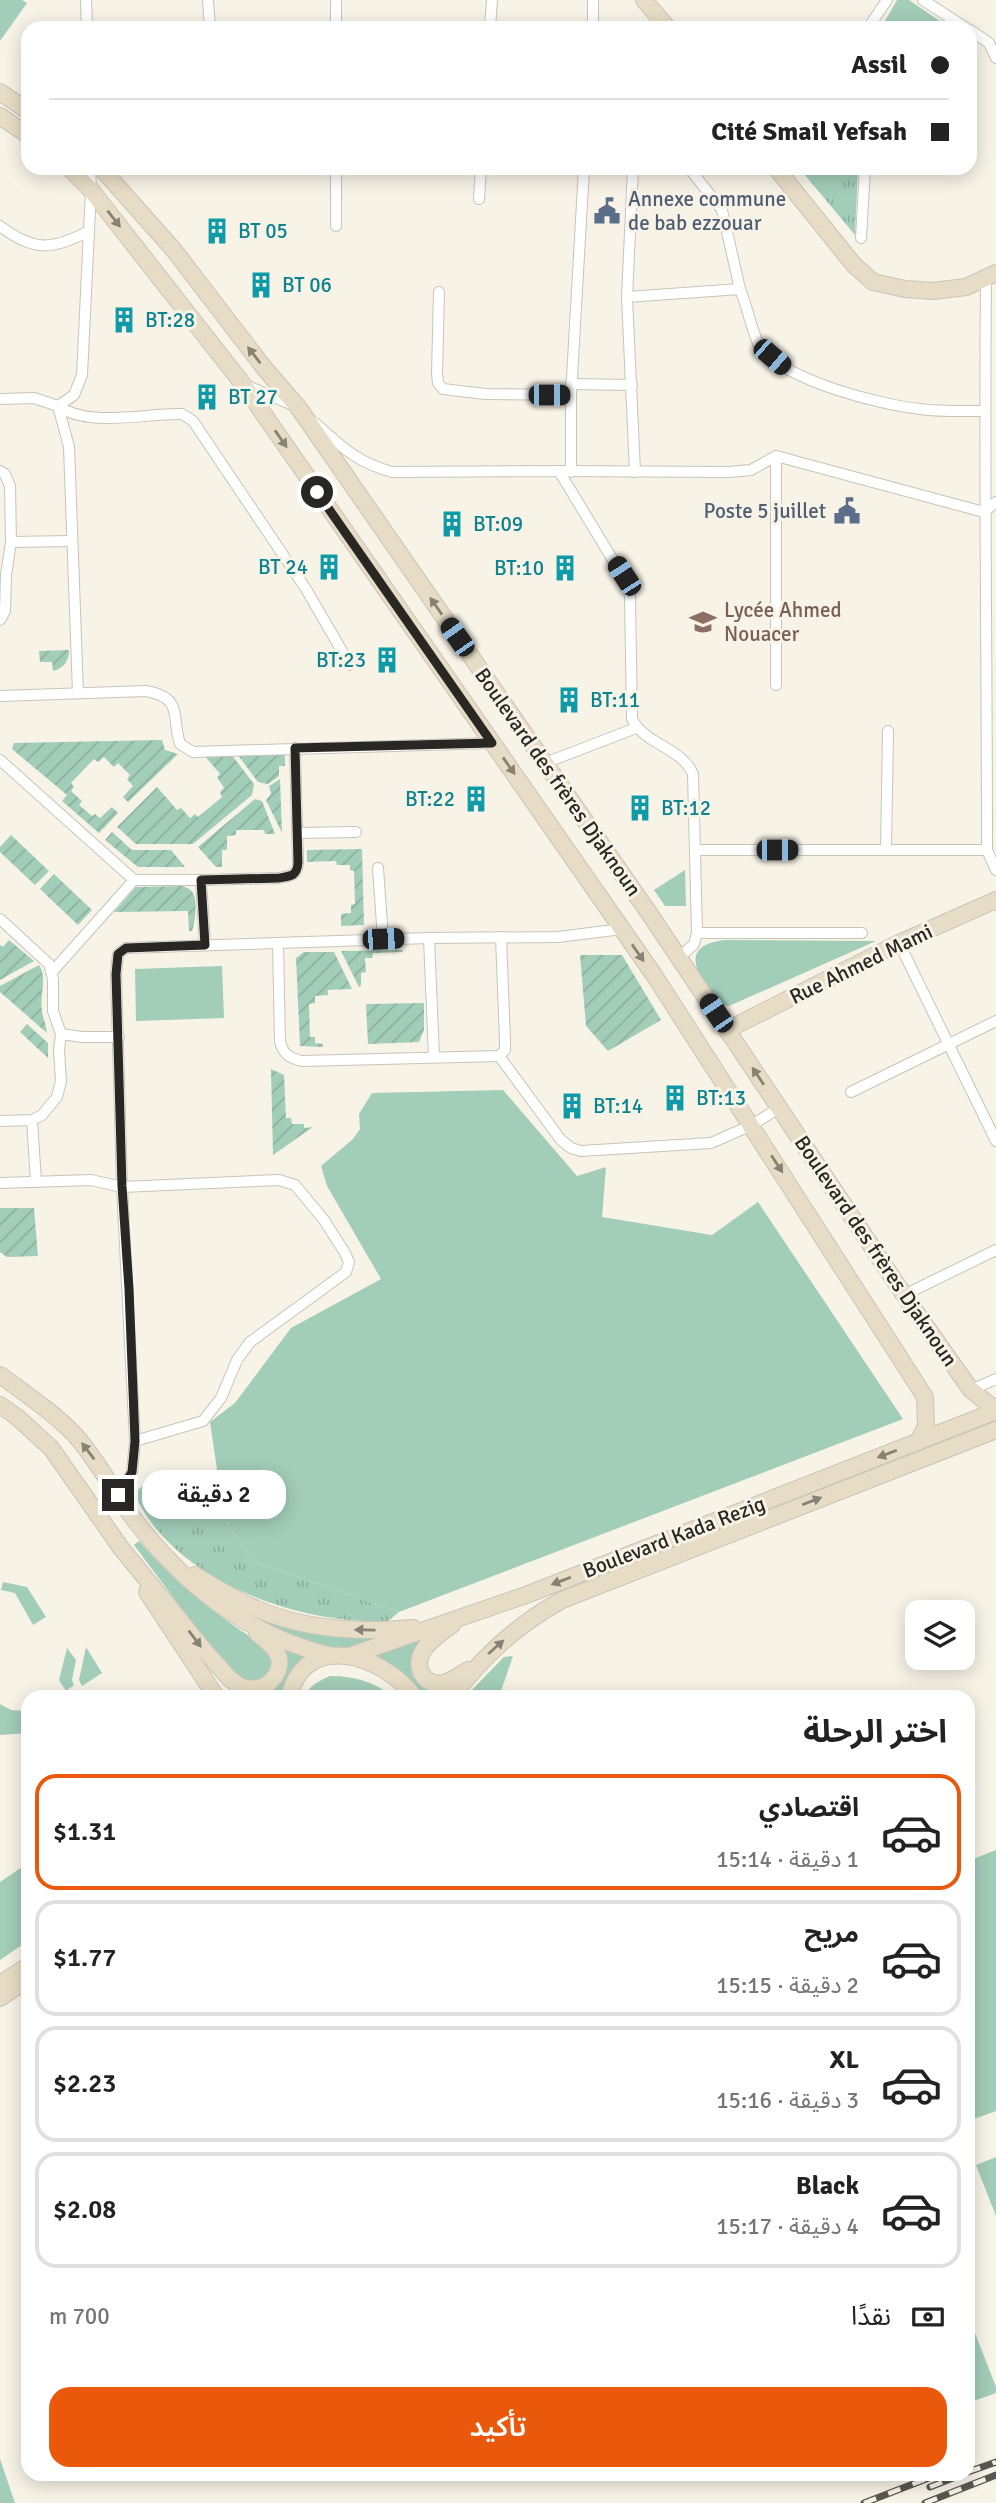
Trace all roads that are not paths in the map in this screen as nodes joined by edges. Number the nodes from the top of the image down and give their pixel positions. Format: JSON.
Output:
{"nodes":[{"id":1,"x":86,"y":0,"type":"edge"},
{"id":2,"x":208,"y":0,"type":"edge"},
{"id":3,"x":336,"y":0,"type":"edge"},
{"id":4,"x":492,"y":0,"type":"edge"},
{"id":5,"x":593,"y":0,"type":"edge"},
{"id":6,"x":644,"y":0,"type":"edge"},
{"id":7,"x":887,"y":0,"type":"edge"},
{"id":8,"x":923,"y":0,"type":"edge"},
{"id":9,"x":87,"y":21,"type":"edge"},
{"id":10,"x":210,"y":21,"type":"edge"},
{"id":11,"x":336,"y":21,"type":"edge"},
{"id":12,"x":490,"y":21,"type":"edge"},
{"id":13,"x":596,"y":21,"type":"edge"},
{"id":14,"x":662,"y":21,"type":"edge"},
{"id":15,"x":874,"y":21,"type":"edge"},
{"id":16,"x":956,"y":21,"type":"edge"},
{"id":17,"x":977,"y":35,"type":"edge"},
{"id":18,"x":996,"y":58,"type":"edge"},
{"id":19,"x":0,"y":92,"type":"edge"},
{"id":20,"x":21,"y":106,"type":"edge"},
{"id":21,"x":0,"y":116,"type":"edge"},
{"id":22,"x":21,"y":130,"type":"edge"},
{"id":23,"x":76,"y":175,"type":"edge"},
{"id":24,"x":90,"y":175,"type":"edge"},
{"id":25,"x":107,"y":175,"type":"edge"},
{"id":26,"x":336,"y":175,"type":"edge"},
{"id":27,"x":481,"y":175,"type":"edge"},
{"id":28,"x":584,"y":175,"type":"edge"},
{"id":29,"x":633,"y":175,"type":"edge"},
{"id":30,"x":695,"y":175,"type":"edge"},
{"id":31,"x":782,"y":175,"type":"edge"},
{"id":32,"x":865,"y":175,"type":"edge"},
{"id":33,"x":91,"y":190,"type":"junction"},
{"id":34,"x":479,"y":199,"type":"dead end"},
{"id":35,"x":0,"y":226,"type":"edge"},
{"id":36,"x":337,"y":226,"type":"dead end"},
{"id":37,"x":89,"y":231,"type":"junction"},
{"id":38,"x":861,"y":239,"type":"dead end"},
{"id":39,"x":991,"y":276,"type":"edge"},
{"id":40,"x":966,"y":287,"type":"junction"},
{"id":41,"x":740,"y":289,"type":"junction"},
{"id":42,"x":439,"y":292,"type":"dead end"},
{"id":43,"x":627,"y":297,"type":"junction"},
{"id":44,"x":986,"y":297,"type":"junction"},
{"id":45,"x":242,"y":383,"type":"junction"},
{"id":46,"x":632,"y":385,"type":"junction"},
{"id":47,"x":571,"y":389,"type":"junction"},
{"id":48,"x":0,"y":400,"type":"edge"},
{"id":49,"x":58,"y":406,"type":"junction"},
{"id":50,"x":298,"y":407,"type":"junction"},
{"id":51,"x":985,"y":411,"type":"junction"},
{"id":52,"x":776,"y":456,"type":"junction"},
{"id":53,"x":0,"y":471,"type":"edge"},
{"id":54,"x":559,"y":471,"type":"junction"},
{"id":55,"x":571,"y":472,"type":"junction"},
{"id":56,"x":635,"y":472,"type":"junction"},
{"id":57,"x":996,"y":502,"type":"edge"},
{"id":58,"x":984,"y":512,"type":"junction"},
{"id":59,"x":71,"y":541,"type":"junction"},
{"id":60,"x":11,"y":542,"type":"junction"},
{"id":61,"x":0,"y":620,"type":"edge"},
{"id":62,"x":350,"y":665,"type":"dead end"},
{"id":63,"x":776,"y":685,"type":"dead end"},
{"id":64,"x":78,"y":693,"type":"junction"},
{"id":65,"x":0,"y":696,"type":"edge"},
{"id":66,"x":636,"y":728,"type":"junction"},
{"id":67,"x":888,"y":731,"type":"dead end"},
{"id":68,"x":492,"y":743,"type":"junction"},
{"id":69,"x":295,"y":748,"type":"junction"},
{"id":70,"x":0,"y":760,"type":"edge"},
{"id":71,"x":545,"y":763,"type":"junction"},
{"id":72,"x":356,"y":832,"type":"dead end"},
{"id":73,"x":298,"y":833,"type":"junction"},
{"id":74,"x":695,"y":850,"type":"junction"},
{"id":75,"x":886,"y":850,"type":"junction"},
{"id":76,"x":987,"y":850,"type":"junction"},
{"id":77,"x":379,"y":868,"type":"dead end"},
{"id":78,"x":996,"y":870,"type":"edge"},
{"id":79,"x":134,"y":880,"type":"junction"},
{"id":80,"x":201,"y":880,"type":"junction"},
{"id":81,"x":996,"y":901,"type":"edge"},
{"id":82,"x":0,"y":919,"type":"edge"},
{"id":83,"x":622,"y":929,"type":"junction"},
{"id":84,"x":697,"y":933,"type":"junction"},
{"id":85,"x":862,"y":933,"type":"dead end"},
{"id":86,"x":501,"y":937,"type":"junction"},
{"id":87,"x":429,"y":938,"type":"junction"},
{"id":88,"x":383,"y":939,"type":"junction"},
{"id":89,"x":278,"y":943,"type":"junction"},
{"id":90,"x":899,"y":943,"type":"junction"},
{"id":91,"x":205,"y":945,"type":"junction"},
{"id":92,"x":679,"y":958,"type":"junction"},
{"id":93,"x":52,"y":972,"type":"junction"},
{"id":94,"x":654,"y":975,"type":"junction"},
{"id":95,"x":996,"y":1021,"type":"edge"},
{"id":96,"x":727,"y":1030,"type":"junction"},
{"id":97,"x":61,"y":1034,"type":"junction"},
{"id":98,"x":119,"y":1037,"type":"junction"},
{"id":99,"x":949,"y":1044,"type":"junction"},
{"id":100,"x":499,"y":1056,"type":"junction"},
{"id":101,"x":434,"y":1057,"type":"junction"},
{"id":102,"x":850,"y":1092,"type":"dead end"},
{"id":103,"x":779,"y":1108,"type":"junction"},
{"id":104,"x":32,"y":1120,"type":"junction"},
{"id":105,"x":0,"y":1121,"type":"edge"},
{"id":106,"x":752,"y":1125,"type":"junction"},
{"id":107,"x":996,"y":1141,"type":"edge"},
{"id":108,"x":36,"y":1182,"type":"junction"},
{"id":109,"x":0,"y":1183,"type":"edge"},
{"id":110,"x":122,"y":1186,"type":"junction"},
{"id":111,"x":996,"y":1250,"type":"edge"},
{"id":112,"x":904,"y":1294,"type":"junction"},
{"id":113,"x":0,"y":1375,"type":"edge"},
{"id":114,"x":996,"y":1379,"type":"edge"},
{"id":115,"x":971,"y":1390,"type":"junction"},
{"id":116,"x":0,"y":1405,"type":"edge"},
{"id":117,"x":996,"y":1410,"type":"edge"},
{"id":118,"x":996,"y":1430,"type":"edge"},
{"id":119,"x":135,"y":1441,"type":"junction"},
{"id":120,"x":918,"y":1442,"type":"junction"},
{"id":121,"x":118,"y":1495,"type":"junction"},
{"id":122,"x":121,"y":1548,"type":"junction"},
{"id":123,"x":172,"y":1562,"type":"junction"},
{"id":124,"x":239,"y":1619,"type":"junction"},
{"id":125,"x":459,"y":1619,"type":"junction"},
{"id":126,"x":433,"y":1626,"type":"junction"},
{"id":127,"x":340,"y":1656,"type":"junction"},
{"id":128,"x":477,"y":1664,"type":"junction"},
{"id":129,"x":241,"y":1687,"type":"junction"},
{"id":130,"x":211,"y":1690,"type":"edge"},
{"id":131,"x":245,"y":1690,"type":"edge"},
{"id":132,"x":292,"y":1690,"type":"edge"},
{"id":133,"x":410,"y":1690,"type":"edge"},
{"id":134,"x":457,"y":1690,"type":"edge"},
{"id":135,"x":21,"y":1970,"type":"edge"},
{"id":136,"x":0,"y":1984,"type":"edge"},
{"id":137,"x":21,"y":1984,"type":"edge"},
{"id":138,"x":0,"y":1998,"type":"edge"}],
"edges":[{"from":1,"to":9,"type":"street"},
{"from":2,"to":10,"type":"street"},
{"from":3,"to":11,"type":"street"},
{"from":4,"to":12,"type":"street"},
{"from":5,"to":13,"type":"street"},
{"from":6,"to":14,"type":"street"},
{"from":7,"to":15,"type":"street"},
{"from":8,"to":16,"type":"street"},
{"from":17,"to":18,"type":"street"},
{"from":19,"to":20,"type":"street"},
{"from":21,"to":22,"type":"street"},
{"from":23,"to":33,"type":"street","name":"Boulevard des frères Djaknoun"},
{"from":24,"to":33,"type":"street"},
{"from":50,"to":25,"type":"street","name":"Boulevard des frères Djaknoun","one_way":true},
{"from":26,"to":36,"type":"street"},
{"from":27,"to":34,"type":"street"},
{"from":28,"to":47,"type":"street"},
{"from":29,"to":43,"type":"street"},
{"from":30,"to":41,"type":"street"},
{"from":31,"to":40,"type":"street"},
{"from":32,"to":38,"type":"street"},
{"from":33,"to":37,"type":"street"},
{"from":33,"to":45,"type":"street","name":"Boulevard des frères Djaknoun","one_way":true},
{"from":35,"to":37,"type":"street"},
{"from":37,"to":49,"type":"street"},
{"from":39,"to":40,"type":"street"},
{"from":39,"to":44,"type":"street"},
{"from":40,"to":44,"type":"street"},
{"from":41,"to":43,"type":"street"},
{"from":41,"to":51,"type":"street"},
{"from":42,"to":47,"type":"street"},
{"from":43,"to":46,"type":"street"},
{"from":44,"to":51,"type":"street"},
{"from":45,"to":50,"type":"street"},
{"from":45,"to":68,"type":"street","name":"Boulevard des frères Djaknoun","one_way":true},
{"from":46,"to":47,"type":"street"},
{"from":46,"to":56,"type":"street"},
{"from":47,"to":55,"type":"street"},
{"from":48,"to":49,"type":"street"},
{"from":49,"to":59,"type":"street"},
{"from":49,"to":62,"type":"street"},
{"from":50,"to":54,"type":"street"},
{"from":71,"to":50,"type":"street","name":"Boulevard des frères Djaknoun","one_way":true},
{"from":51,"to":58,"type":"street"},
{"from":52,"to":56,"type":"street"},
{"from":52,"to":58,"type":"street"},
{"from":52,"to":63,"type":"street"},
{"from":53,"to":60,"type":"street"},
{"from":54,"to":55,"type":"street"},
{"from":54,"to":66,"type":"street"},
{"from":55,"to":56,"type":"street"},
{"from":57,"to":58,"type":"street"},
{"from":58,"to":76,"type":"street"},
{"from":59,"to":60,"type":"street"},
{"from":59,"to":64,"type":"street"},
{"from":60,"to":61,"type":"street"},
{"from":64,"to":65,"type":"street"},
{"from":64,"to":69,"type":"street"},
{"from":66,"to":71,"type":"street"},
{"from":66,"to":74,"type":"street"},
{"from":67,"to":75,"type":"street"},
{"from":68,"to":69,"type":"street"},
{"from":68,"to":83,"type":"street","name":"Boulevard des frères Djaknoun","one_way":true},
{"from":69,"to":73,"type":"street"},
{"from":70,"to":79,"type":"street"},
{"from":71,"to":92,"type":"street","name":"Boulevard des frères Djaknoun"},
{"from":72,"to":73,"type":"street"},
{"from":73,"to":80,"type":"street"},
{"from":74,"to":75,"type":"street"},
{"from":74,"to":84,"type":"street"},
{"from":75,"to":76,"type":"street"},
{"from":76,"to":78,"type":"street"},
{"from":77,"to":88,"type":"street"},
{"from":79,"to":80,"type":"street"},
{"from":79,"to":93,"type":"street"},
{"from":80,"to":91,"type":"street"},
{"from":81,"to":90,"type":"street","name":"Rue Ahmed Mami"},
{"from":82,"to":93,"type":"street"},
{"from":83,"to":86,"type":"street"},
{"from":83,"to":94,"type":"street","name":"Boulevard des frères Djaknoun","one_way":true},
{"from":84,"to":85,"type":"street"},
{"from":84,"to":92,"type":"street"},
{"from":86,"to":87,"type":"street"},
{"from":86,"to":100,"type":"street"},
{"from":87,"to":88,"type":"street"},
{"from":87,"to":101,"type":"street"},
{"from":88,"to":89,"type":"street"},
{"from":89,"to":91,"type":"street"},
{"from":89,"to":101,"type":"street"},
{"from":90,"to":96,"type":"street","name":"Rue Ahmed Mami"},
{"from":90,"to":99,"type":"street"},
{"from":91,"to":98,"type":"street"},
{"from":92,"to":94,"type":"street"},
{"from":92,"to":96,"type":"street","name":"Boulevard des frères Djaknoun"},
{"from":93,"to":97,"type":"street"},
{"from":94,"to":106,"type":"street","name":"Boulevard des frères Djaknoun"},
{"from":95,"to":99,"type":"street"},
{"from":103,"to":96,"type":"street","name":"Boulevard des frères Djaknoun","one_way":true},
{"from":97,"to":98,"type":"street"},
{"from":97,"to":104,"type":"street"},
{"from":98,"to":110,"type":"street"},
{"from":99,"to":102,"type":"street"},
{"from":99,"to":107,"type":"street"},
{"from":100,"to":101,"type":"street"},
{"from":100,"to":106,"type":"street"},
{"from":103,"to":106,"type":"street"},
{"from":103,"to":112,"type":"street","name":"Boulevard des frères Djaknoun"},
{"from":104,"to":105,"type":"street"},
{"from":104,"to":108,"type":"street"},
{"from":106,"to":120,"type":"street","name":"Boulevard des frères Djaknoun","one_way":true},
{"from":108,"to":109,"type":"street"},
{"from":108,"to":110,"type":"street"},
{"from":110,"to":119,"type":"street"},
{"from":110,"to":119,"type":"street"},
{"from":111,"to":112,"type":"street"},
{"from":112,"to":115,"type":"street","name":"Boulevard des frères Djaknoun"},
{"from":121,"to":113,"type":"street","one_way":true},
{"from":114,"to":115,"type":"street"},
{"from":115,"to":117,"type":"street","name":"Boulevard des frères Djaknoun"},
{"from":116,"to":122,"type":"street"},
{"from":117,"to":120,"type":"street","name":"Boulevard Kada Rezig"},
{"from":128,"to":118,"type":"street","name":"Boulevard Kada Rezig","one_way":true},
{"from":119,"to":121,"type":"street"},
{"from":120,"to":125,"type":"street","name":"Boulevard Kada Rezig","one_way":true},
{"from":121,"to":123,"type":"street"},
{"from":122,"to":129,"type":"street","one_way":true},
{"from":122,"to":130,"type":"street"},
{"from":123,"to":124,"type":"street"},
{"from":126,"to":123,"type":"street","one_way":true},
{"from":124,"to":127,"type":"street"},
{"from":124,"to":129,"type":"street"},
{"from":125,"to":126,"type":"street","name":"Boulevard Kada Rezig"},
{"from":125,"to":128,"type":"street"},
{"from":126,"to":127,"type":"street","name":"Boulevard Kada Rezig"},
{"from":127,"to":132,"type":"street","name":"Boulevard Kada Rezig"},
{"from":127,"to":133,"type":"street"},
{"from":128,"to":134,"type":"street","name":"Boulevard Kada Rezig"},
{"from":129,"to":131,"type":"street"},
{"from":135,"to":136,"type":"street"},
{"from":137,"to":138,"type":"street"}]}
